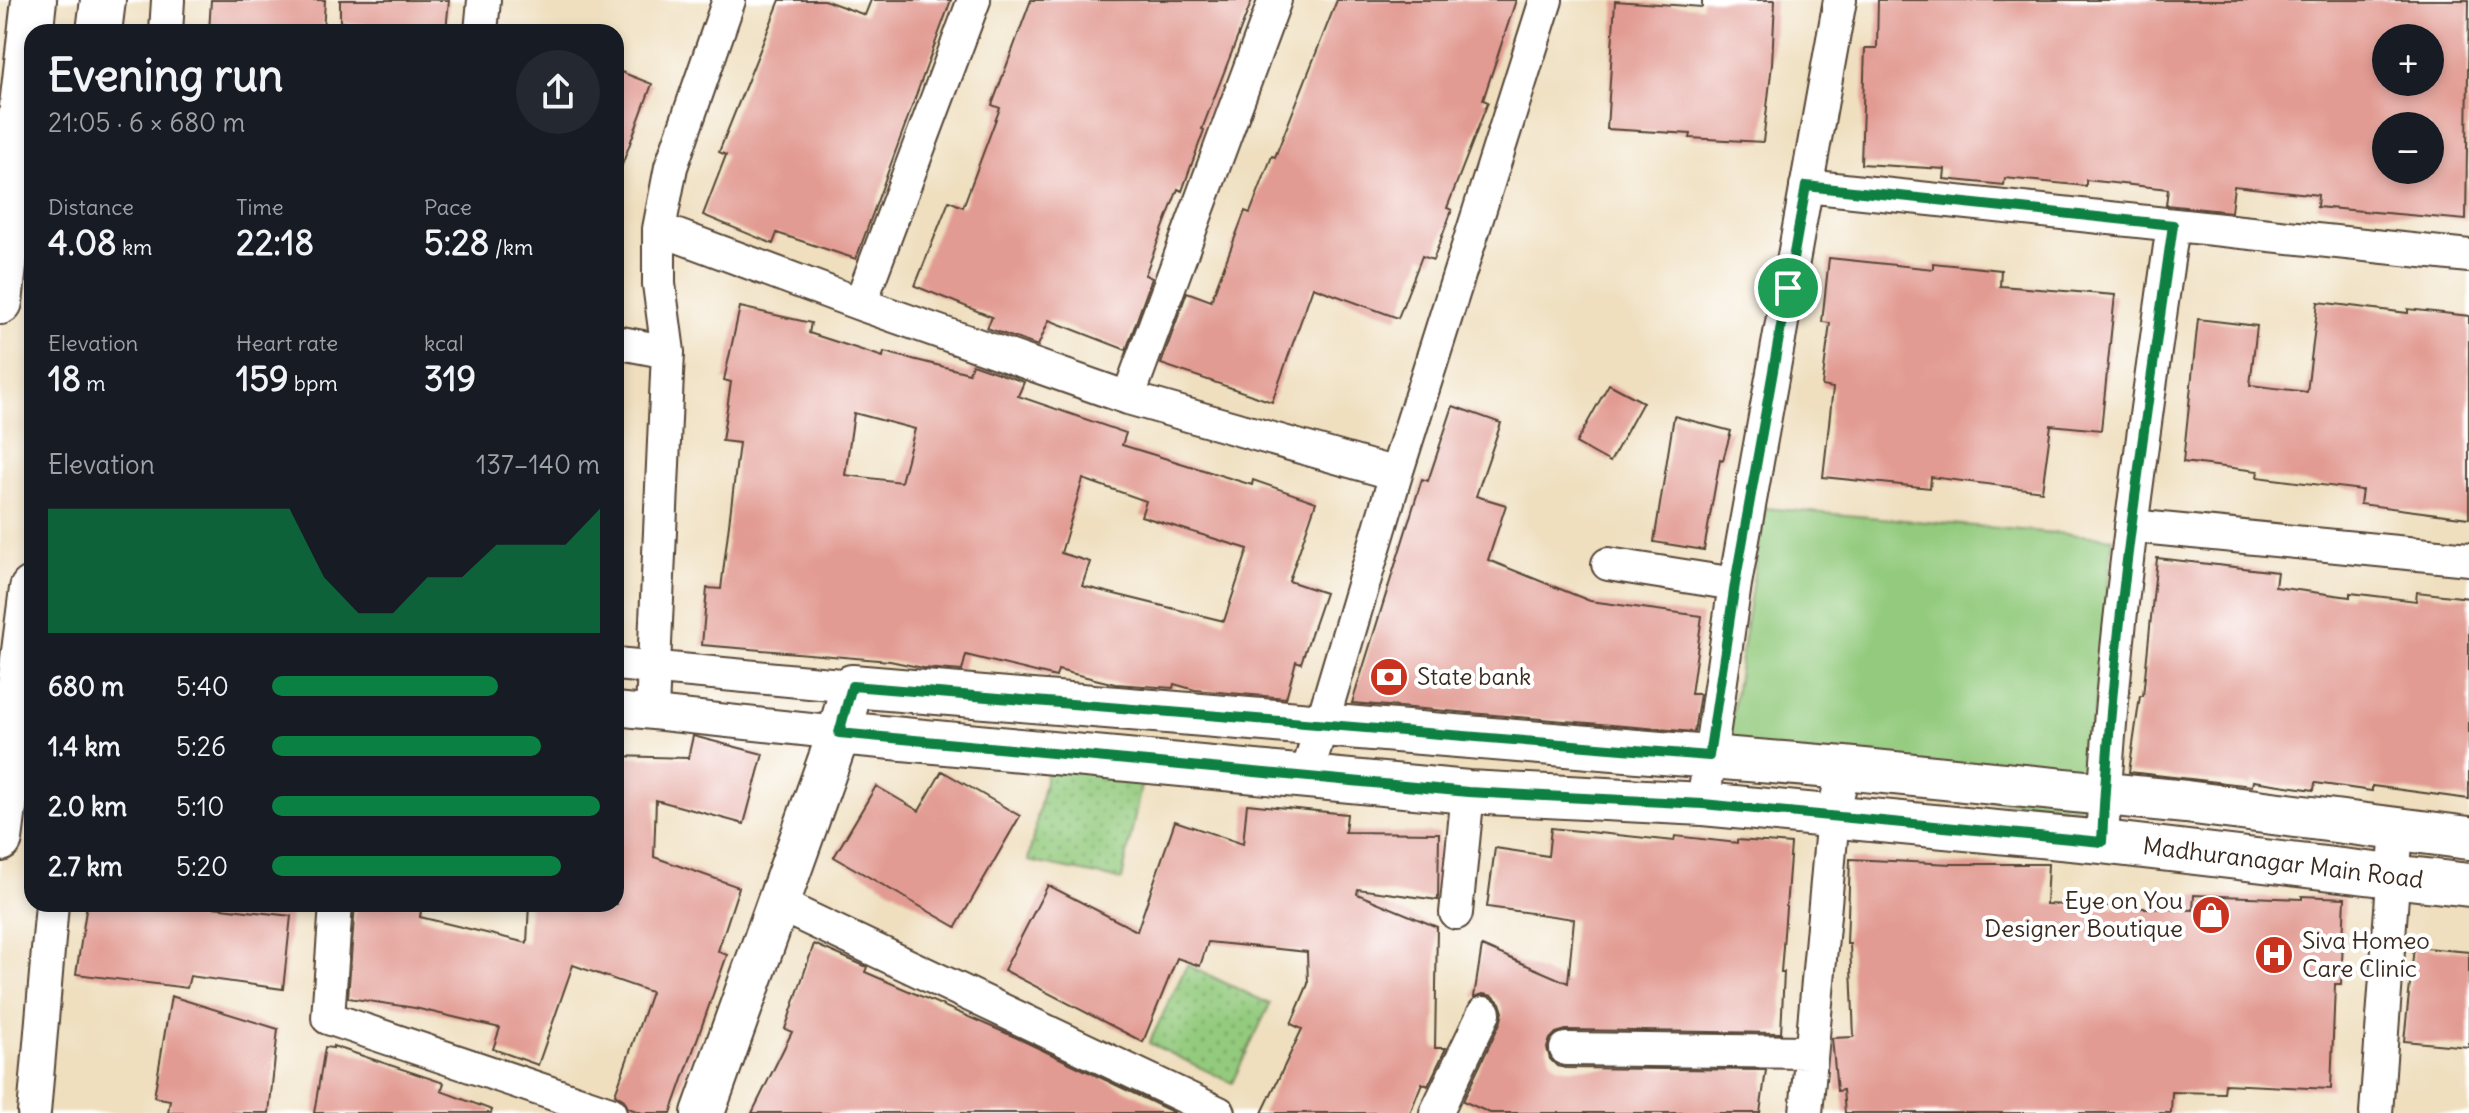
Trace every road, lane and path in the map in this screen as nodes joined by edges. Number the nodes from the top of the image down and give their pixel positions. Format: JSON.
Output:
{"nodes":[{"id":1,"x":34,"y":0,"type":"edge"},
{"id":2,"x":103,"y":0,"type":"edge"},
{"id":3,"x":168,"y":0,"type":"edge"},
{"id":4,"x":484,"y":0,"type":"edge"},
{"id":5,"x":729,"y":0,"type":"edge"},
{"id":6,"x":974,"y":0,"type":"edge"},
{"id":7,"x":1275,"y":0,"type":"edge"},
{"id":8,"x":1546,"y":0,"type":"edge"},
{"id":9,"x":1840,"y":0,"type":"edge"},
{"id":10,"x":31,"y":24,"type":"edge"},
{"id":11,"x":100,"y":24,"type":"edge"},
{"id":12,"x":166,"y":24,"type":"edge"},
{"id":13,"x":482,"y":24,"type":"edge"},
{"id":14,"x":24,"y":89,"type":"edge"},
{"id":15,"x":1806,"y":186,"type":"junction"},
{"id":16,"x":2173,"y":225,"type":"junction"},
{"id":17,"x":659,"y":229,"type":"junction"},
{"id":18,"x":2469,"y":256,"type":"edge"},
{"id":19,"x":0,"y":302,"type":"edge"},
{"id":20,"x":860,"y":304,"type":"junction"},
{"id":21,"x":624,"y":344,"type":"edge"},
{"id":22,"x":668,"y":352,"type":"junction"},
{"id":23,"x":1128,"y":398,"type":"junction"},
{"id":24,"x":1396,"y":474,"type":"junction"},
{"id":25,"x":2131,"y":526,"type":"junction"},
{"id":26,"x":2469,"y":559,"type":"edge"},
{"id":27,"x":1608,"y":564,"type":"dead end"},
{"id":28,"x":1735,"y":584,"type":"junction"},
{"id":29,"x":24,"y":652,"type":"edge"},
{"id":30,"x":624,"y":665,"type":"edge"},
{"id":31,"x":654,"y":668,"type":"junction"},
{"id":32,"x":852,"y":686,"type":"junction"},
{"id":33,"x":624,"y":709,"type":"edge"},
{"id":34,"x":652,"y":711,"type":"junction"},
{"id":35,"x":1321,"y":725,"type":"junction"},
{"id":36,"x":839,"y":733,"type":"junction"},
{"id":37,"x":1709,"y":756,"type":"junction"},
{"id":38,"x":1844,"y":768,"type":"junction"},
{"id":39,"x":1306,"y":777,"type":"junction"},
{"id":40,"x":1468,"y":792,"type":"junction"},
{"id":41,"x":2105,"y":793,"type":"junction"},
{"id":42,"x":1703,"y":804,"type":"junction"},
{"id":43,"x":1833,"y":816,"type":"junction"},
{"id":44,"x":2397,"y":828,"type":"junction"},
{"id":45,"x":2469,"y":838,"type":"edge"},
{"id":46,"x":0,"y":839,"type":"edge"},
{"id":47,"x":2102,"y":842,"type":"junction"},
{"id":48,"x":2392,"y":875,"type":"junction"},
{"id":49,"x":2469,"y":885,"type":"edge"},
{"id":50,"x":778,"y":904,"type":"junction"},
{"id":51,"x":51,"y":912,"type":"edge"},
{"id":52,"x":335,"y":912,"type":"edge"},
{"id":53,"x":1456,"y":913,"type":"dead end"},
{"id":54,"x":1484,"y":1013,"type":"dead end"},
{"id":55,"x":1566,"y":1049,"type":"dead end"},
{"id":56,"x":1810,"y":1052,"type":"junction"},
{"id":57,"x":34,"y":1113,"type":"edge"},
{"id":58,"x":610,"y":1113,"type":"edge"},
{"id":59,"x":703,"y":1113,"type":"edge"},
{"id":60,"x":1219,"y":1113,"type":"edge"},
{"id":61,"x":1436,"y":1113,"type":"edge"},
{"id":62,"x":1806,"y":1113,"type":"edge"},
{"id":63,"x":2376,"y":1113,"type":"edge"}],
"edges":[{"from":1,"to":10,"type":"main road"},
{"from":2,"to":11,"type":"main road"},
{"from":3,"to":12,"type":"street"},
{"from":4,"to":13,"type":"street"},
{"from":5,"to":17,"type":"street"},
{"from":6,"to":20,"type":"street"},
{"from":7,"to":23,"type":"street"},
{"from":8,"to":24,"type":"street"},
{"from":9,"to":15,"type":"street"},
{"from":14,"to":19,"type":"main road"},
{"from":15,"to":16,"type":"street"},
{"from":15,"to":28,"type":"street"},
{"from":16,"to":18,"type":"street"},
{"from":16,"to":25,"type":"street"},
{"from":17,"to":20,"type":"street"},
{"from":17,"to":22,"type":"street"},
{"from":20,"to":23,"type":"street"},
{"from":21,"to":22,"type":"street"},
{"from":22,"to":31,"type":"street"},
{"from":23,"to":24,"type":"street"},
{"from":24,"to":35,"type":"street"},
{"from":25,"to":26,"type":"street"},
{"from":25,"to":41,"type":"street"},
{"from":27,"to":28,"type":"street"},
{"from":28,"to":37,"type":"street"},
{"from":29,"to":46,"type":"main road"},
{"from":30,"to":31,"type":"street","name":"Madhuranagar Main Road"},
{"from":31,"to":32,"type":"street","name":"Madhuranagar Main Road"},
{"from":31,"to":34,"type":"street"},
{"from":32,"to":35,"type":"street","name":"Madhuranagar Main Road"},
{"from":32,"to":36,"type":"street"},
{"from":33,"to":34,"type":"street","name":"Madhuranagar Main Road"},
{"from":34,"to":36,"type":"street","name":"Madhuranagar Main Road"},
{"from":35,"to":37,"type":"street","name":"Madhuranagar Main Road"},
{"from":35,"to":39,"type":"street"},
{"from":36,"to":39,"type":"street","name":"Madhuranagar Main Road"},
{"from":36,"to":50,"type":"street"},
{"from":37,"to":38,"type":"street","name":"Madhuranagar Main Road"},
{"from":37,"to":42,"type":"street"},
{"from":38,"to":41,"type":"street","name":"Madhuranagar Main Road"},
{"from":38,"to":43,"type":"street"},
{"from":39,"to":40,"type":"street","name":"Madhuranagar Main Road"},
{"from":40,"to":42,"type":"street","name":"Madhuranagar Main Road"},
{"from":40,"to":53,"type":"street"},
{"from":41,"to":44,"type":"street","name":"Madhuranagar Main Road"},
{"from":41,"to":47,"type":"street"},
{"from":42,"to":43,"type":"street","name":"Madhuranagar Main Road"},
{"from":43,"to":47,"type":"street","name":"Madhuranagar Main Road"},
{"from":43,"to":56,"type":"street"},
{"from":44,"to":45,"type":"street","name":"Madhuranagar Main Road"},
{"from":44,"to":48,"type":"street"},
{"from":47,"to":48,"type":"street","name":"Madhuranagar Main Road"},
{"from":48,"to":49,"type":"street","name":"Madhuranagar Main Road"},
{"from":48,"to":63,"type":"street"},
{"from":50,"to":59,"type":"street"},
{"from":50,"to":60,"type":"street"},
{"from":51,"to":57,"type":"street"},
{"from":52,"to":58,"type":"street"},
{"from":54,"to":61,"type":"street"},
{"from":55,"to":56,"type":"street"},
{"from":56,"to":62,"type":"street"}]}
